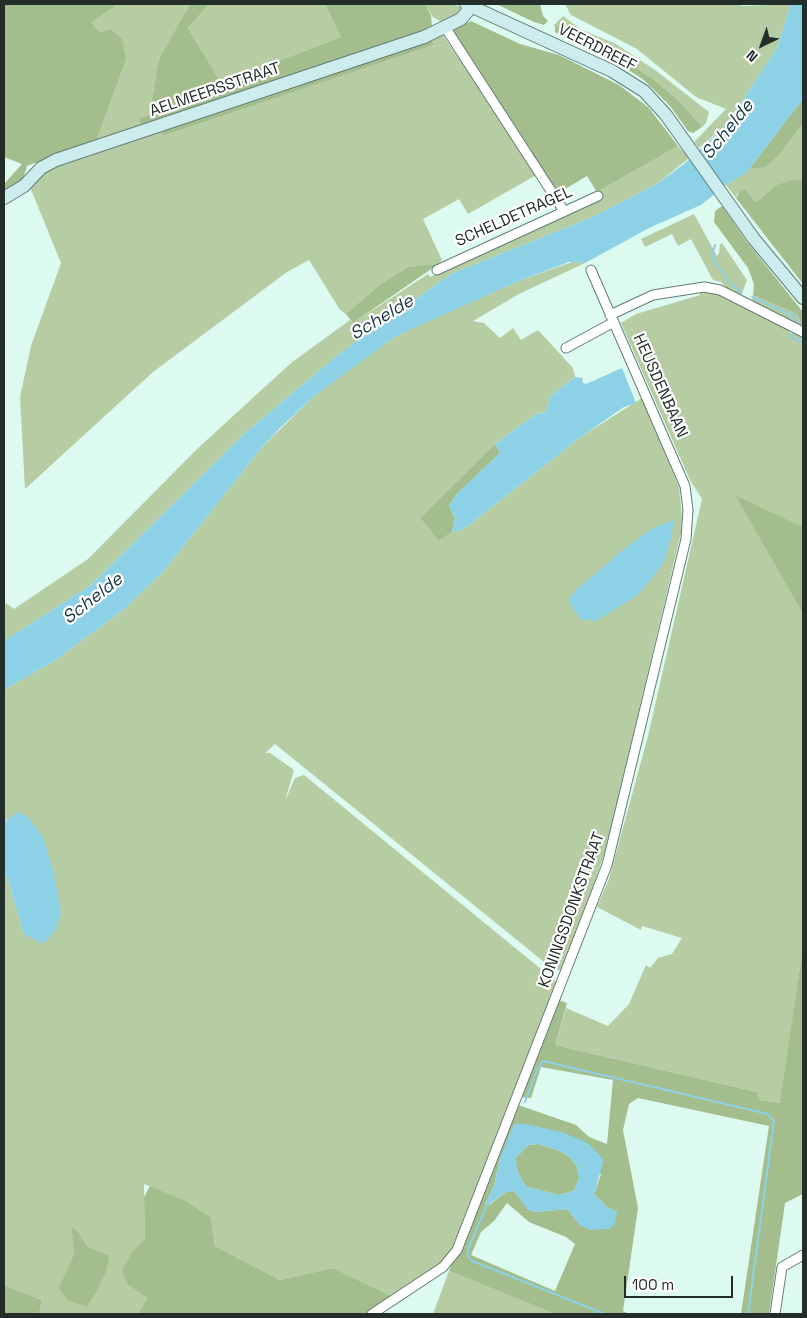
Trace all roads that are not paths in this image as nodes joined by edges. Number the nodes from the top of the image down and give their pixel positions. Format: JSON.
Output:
{"nodes":[{"id":1,"x":469,"y":5,"type":"edge"},
{"id":2,"x":445,"y":27,"type":"junction"},
{"id":3,"x":598,"y":196,"type":"dead end"},
{"id":4,"x":4,"y":198,"type":"edge"},
{"id":5,"x":564,"y":211,"type":"junction"},
{"id":6,"x":440,"y":268,"type":"dead end"},
{"id":7,"x":591,"y":270,"type":"dead end"},
{"id":8,"x":803,"y":298,"type":"edge"},
{"id":9,"x":612,"y":318,"type":"junction"},
{"id":10,"x":803,"y":332,"type":"edge"},
{"id":11,"x":566,"y":348,"type":"dead end"},
{"id":12,"x":676,"y":464,"type":"joint"},
{"id":13,"x":803,"y":1255,"type":"edge"},
{"id":14,"x":372,"y":1314,"type":"edge"},
{"id":15,"x":775,"y":1314,"type":"edge"}],
"edges":[{"from":1,"to":2,"type":"street","name":"VEERDREEF"},
{"from":1,"to":8,"type":"street","name":"VEERDREEF"},
{"from":2,"to":4,"type":"street","name":"AELMEERSSTRAAT"},
{"from":2,"to":5,"type":"street"},
{"from":3,"to":5,"type":"street","name":"SCHELDETRAGEL"},
{"from":5,"to":6,"type":"street","name":"SCHELDETRAGEL"},
{"from":7,"to":9,"type":"street","name":"HEUSDENBAAN"},
{"from":9,"to":10,"type":"street","name":"HEUSDENBAAN"},
{"from":9,"to":11,"type":"street","name":"HEUSDENBAAN"},
{"from":9,"to":12,"type":"street","name":"HEUSDENBAAN"},
{"from":12,"to":14,"type":"street","name":"KONINGSDONKSTRAAT"},
{"from":13,"to":15,"type":"street"}]}
